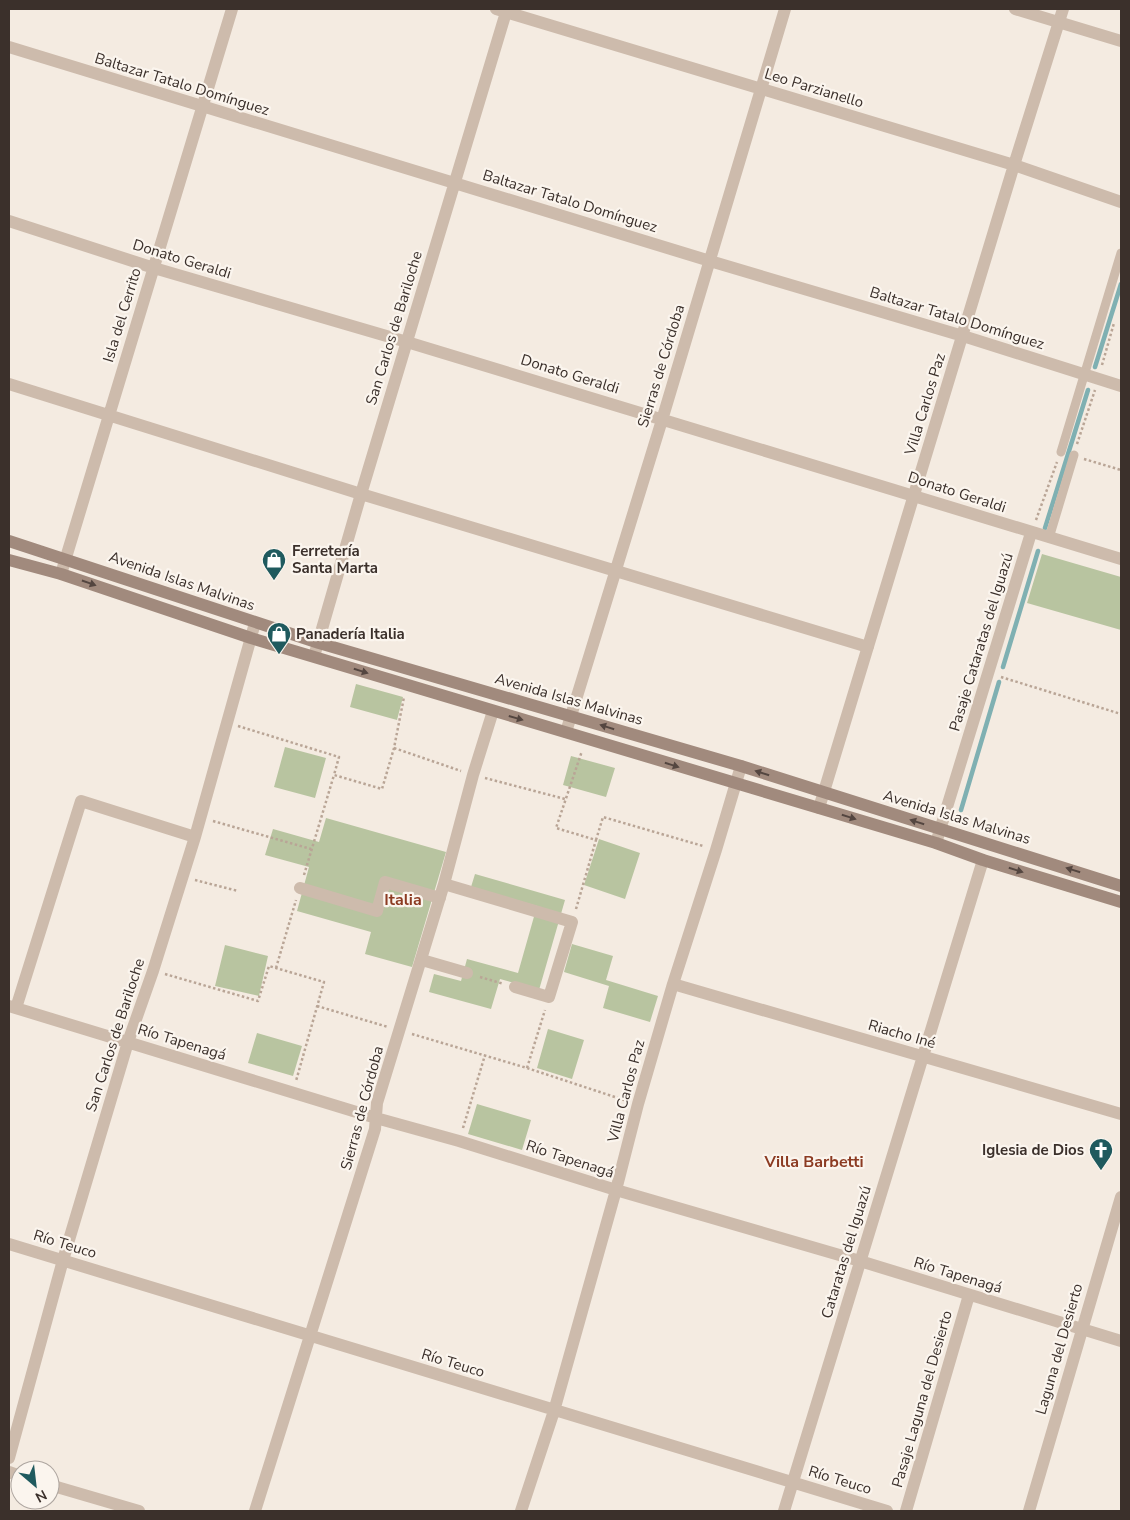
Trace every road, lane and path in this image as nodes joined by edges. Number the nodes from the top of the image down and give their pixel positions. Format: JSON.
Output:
{"nodes":[{"id":1,"x":232,"y":9,"type":"edge"},
{"id":2,"x":785,"y":9,"type":"edge"},
{"id":3,"x":1015,"y":9,"type":"edge"},
{"id":4,"x":1063,"y":9,"type":"edge"},
{"id":5,"x":503,"y":10,"type":"edge"},
{"id":6,"x":1058,"y":22,"type":"junction"},
{"id":7,"x":1121,"y":41,"type":"edge"},
{"id":8,"x":9,"y":47,"type":"edge"},
{"id":9,"x":761,"y":90,"type":"junction"},
{"id":10,"x":202,"y":108,"type":"junction"},
{"id":11,"x":1014,"y":165,"type":"junction"},
{"id":12,"x":454,"y":183,"type":"junction"},
{"id":13,"x":1121,"y":202,"type":"edge"},
{"id":14,"x":9,"y":221,"type":"edge"},
{"id":15,"x":1121,"y":253,"type":"edge"},
{"id":16,"x":710,"y":261,"type":"junction"},
{"id":17,"x":154,"y":268,"type":"junction"},
{"id":18,"x":963,"y":336,"type":"junction"},
{"id":19,"x":407,"y":342,"type":"junction"},
{"id":20,"x":1084,"y":375,"type":"junction"},
{"id":21,"x":9,"y":384,"type":"edge"},
{"id":22,"x":1121,"y":386,"type":"edge"},
{"id":23,"x":109,"y":415,"type":"junction"},
{"id":24,"x":662,"y":420,"type":"junction"},
{"id":25,"x":1061,"y":452,"type":"joint"},
{"id":26,"x":1074,"y":455,"type":"joint"},
{"id":27,"x":1121,"y":470,"type":"edge"},
{"id":28,"x":361,"y":494,"type":"junction"},
{"id":29,"x":914,"y":496,"type":"junction"},
{"id":30,"x":1031,"y":533,"type":"junction"},
{"id":31,"x":1049,"y":538,"type":"junction"},
{"id":32,"x":9,"y":541,"type":"edge"},
{"id":33,"x":66,"y":559,"type":"junction"},
{"id":34,"x":9,"y":560,"type":"edge"},
{"id":35,"x":1121,"y":560,"type":"edge"},
{"id":36,"x":615,"y":571,"type":"junction"},
{"id":37,"x":61,"y":574,"type":"junction"},
{"id":38,"x":255,"y":623,"type":"junction"},
{"id":39,"x":251,"y":638,"type":"junction"},
{"id":40,"x":319,"y":643,"type":"junction"},
{"id":41,"x":868,"y":647,"type":"junction"},
{"id":42,"x":314,"y":657,"type":"junction"},
{"id":43,"x":988,"y":674,"type":"junction"},
{"id":44,"x":407,"y":685,"type":"junction"},
{"id":45,"x":493,"y":711,"type":"junction"},
{"id":46,"x":1121,"y":714,"type":"edge"},
{"id":47,"x":571,"y":717,"type":"junction"},
{"id":48,"x":227,"y":723,"type":"junction"},
{"id":49,"x":566,"y":732,"type":"junction"},
{"id":50,"x":586,"y":738,"type":"junction"},
{"id":51,"x":740,"y":766,"type":"junction"},
{"id":52,"x":334,"y":775,"type":"junction"},
{"id":53,"x":735,"y":784,"type":"junction"},
{"id":54,"x":824,"y":793,"type":"junction"},
{"id":55,"x":819,"y":808,"type":"junction"},
{"id":56,"x":199,"y":817,"type":"junction"},
{"id":57,"x":941,"y":829,"type":"junction"},
{"id":58,"x":195,"y":837,"type":"junction"},
{"id":59,"x":596,"y":840,"type":"junction"},
{"id":60,"x":936,"y":843,"type":"junction"},
{"id":61,"x":312,"y":849,"type":"junction"},
{"id":62,"x":716,"y":850,"type":"junction"},
{"id":63,"x":983,"y":860,"type":"junction"},
{"id":64,"x":182,"y":876,"type":"junction"},
{"id":65,"x":1120,"y":883,"type":"edge"},
{"id":66,"x":444,"y":884,"type":"junction"},
{"id":67,"x":300,"y":888,"type":"junction"},
{"id":68,"x":238,"y":891,"type":"dead end"},
{"id":69,"x":440,"y":898,"type":"junction"},
{"id":70,"x":1118,"y":901,"type":"edge"},
{"id":71,"x":572,"y":922,"type":"junction"},
{"id":72,"x":422,"y":960,"type":"junction"},
{"id":73,"x":276,"y":968,"type":"junction"},
{"id":74,"x":154,"y":971,"type":"junction"},
{"id":75,"x":467,"y":973,"type":"joint"},
{"id":76,"x":673,"y":984,"type":"junction"},
{"id":77,"x":515,"y":987,"type":"joint"},
{"id":78,"x":549,"y":997,"type":"junction"},
{"id":79,"x":317,"y":1006,"type":"junction"},
{"id":80,"x":12,"y":1007,"type":"edge"},
{"id":81,"x":400,"y":1030,"type":"junction"},
{"id":82,"x":128,"y":1042,"type":"junction"},
{"id":83,"x":485,"y":1055,"type":"junction"},
{"id":84,"x":922,"y":1056,"type":"junction"},
{"id":85,"x":528,"y":1068,"type":"junction"},
{"id":86,"x":293,"y":1092,"type":"junction"},
{"id":87,"x":638,"y":1104,"type":"junction"},
{"id":88,"x":1121,"y":1114,"type":"edge"},
{"id":89,"x":376,"y":1118,"type":"junction"},
{"id":90,"x":459,"y":1141,"type":"junction"},
{"id":91,"x":616,"y":1190,"type":"junction"},
{"id":92,"x":1121,"y":1197,"type":"edge"},
{"id":93,"x":9,"y":1244,"type":"edge"},
{"id":94,"x":63,"y":1260,"type":"junction"},
{"id":95,"x":860,"y":1261,"type":"junction"},
{"id":96,"x":970,"y":1296,"type":"junction"},
{"id":97,"x":1081,"y":1330,"type":"junction"},
{"id":98,"x":311,"y":1336,"type":"junction"},
{"id":99,"x":1121,"y":1341,"type":"edge"},
{"id":100,"x":554,"y":1411,"type":"junction"},
{"id":101,"x":9,"y":1458,"type":"edge"},
{"id":102,"x":792,"y":1483,"type":"junction"},
{"id":103,"x":60,"y":1488,"type":"edge"},
{"id":104,"x":140,"y":1511,"type":"edge"},
{"id":105,"x":255,"y":1511,"type":"edge"},
{"id":106,"x":521,"y":1511,"type":"edge"},
{"id":107,"x":784,"y":1511,"type":"edge"},
{"id":108,"x":887,"y":1511,"type":"edge"},
{"id":109,"x":906,"y":1511,"type":"edge"},
{"id":110,"x":1029,"y":1511,"type":"edge"}],
"edges":[{"from":1,"to":10,"type":"street","name":"Isla del Cerrito"},
{"from":2,"to":9,"type":"street","name":"Sierras de Córdoba"},
{"from":3,"to":6,"type":"street"},
{"from":4,"to":6,"type":"street","name":"Villa Carlos Paz"},
{"from":5,"to":9,"type":"street","name":"Leo Parzianello"},
{"from":5,"to":12,"type":"street","name":"San Carlos de Bariloche"},
{"from":6,"to":7,"type":"street"},
{"from":6,"to":11,"type":"street","name":"Villa Carlos Paz"},
{"from":8,"to":10,"type":"street","name":"Baltazar Tatalo Domínguez"},
{"from":9,"to":11,"type":"street","name":"Leo Parzianello"},
{"from":9,"to":16,"type":"street","name":"Sierras de Córdoba"},
{"from":10,"to":12,"type":"street","name":"Baltazar Tatalo Domínguez"},
{"from":10,"to":17,"type":"street","name":"Isla del Cerrito"},
{"from":11,"to":13,"type":"street","name":"Leo Parzianello"},
{"from":11,"to":18,"type":"street","name":"Villa Carlos Paz"},
{"from":12,"to":16,"type":"street","name":"Baltazar Tatalo Domínguez"},
{"from":12,"to":19,"type":"street","name":"San Carlos de Bariloche"},
{"from":14,"to":17,"type":"street","name":"Donato Geraldi"},
{"from":15,"to":20,"type":"lane"},
{"from":16,"to":18,"type":"street","name":"Baltazar Tatalo Domínguez"},
{"from":16,"to":24,"type":"street","name":"Sierras de Córdoba"},
{"from":17,"to":19,"type":"street","name":"Donato Geraldi"},
{"from":17,"to":23,"type":"street","name":"Isla del Cerrito"},
{"from":18,"to":20,"type":"street","name":"Baltazar Tatalo Domínguez"},
{"from":18,"to":29,"type":"street","name":"Villa Carlos Paz"},
{"from":19,"to":24,"type":"street","name":"Donato Geraldi"},
{"from":19,"to":28,"type":"street","name":"San Carlos de Bariloche"},
{"from":20,"to":22,"type":"street","name":"Baltazar Tatalo Domínguez"},
{"from":20,"to":25,"type":"lane"},
{"from":21,"to":23,"type":"street"},
{"from":23,"to":28,"type":"street"},
{"from":23,"to":33,"type":"street","name":"Isla del Cerrito"},
{"from":24,"to":29,"type":"street","name":"Donato Geraldi"},
{"from":24,"to":36,"type":"street","name":"Sierras de Córdoba"},
{"from":25,"to":30,"type":"path"},
{"from":26,"to":27,"type":"path"},
{"from":26,"to":31,"type":"lane"},
{"from":28,"to":36,"type":"street"},
{"from":28,"to":40,"type":"street","name":"San Carlos de Bariloche"},
{"from":29,"to":30,"type":"street","name":"Donato Geraldi"},
{"from":29,"to":41,"type":"street","name":"Villa Carlos Paz"},
{"from":30,"to":31,"type":"street","name":"Donato Geraldi"},
{"from":30,"to":43,"type":"street","name":"Pasaje Cataratas del Iguazú"},
{"from":31,"to":35,"type":"street","name":"Donato Geraldi"},
{"from":32,"to":33,"type":"main road","name":"Avenida Islas Malvinas"},
{"from":33,"to":37,"type":"street","name":"Isla del Cerrito"},
{"from":33,"to":38,"type":"main road","name":"Avenida Islas Malvinas"},
{"from":34,"to":37,"type":"main road","name":"Avenida Islas Malvinas"},
{"from":36,"to":41,"type":"street"},
{"from":36,"to":47,"type":"street","name":"Sierras de Córdoba"},
{"from":37,"to":39,"type":"main road","name":"Avenida Islas Malvinas","one_way":true},
{"from":38,"to":39,"type":"street","name":"San Carlos de Bariloche"},
{"from":38,"to":40,"type":"main road","name":"Avenida Islas Malvinas"},
{"from":39,"to":42,"type":"main road","name":"Avenida Islas Malvinas"},
{"from":39,"to":48,"type":"street","name":"San Carlos de Bariloche"},
{"from":40,"to":42,"type":"street","name":"San Carlos de Bariloche"},
{"from":40,"to":47,"type":"main road","name":"Avenida Islas Malvinas"},
{"from":41,"to":54,"type":"street","name":"Villa Carlos Paz"},
{"from":42,"to":44,"type":"main road","name":"Avenida Islas Malvinas","one_way":true},
{"from":43,"to":46,"type":"path"},
{"from":43,"to":57,"type":"street","name":"Pasaje Cataratas del Iguazú"},
{"from":44,"to":45,"type":"main road","name":"Avenida Islas Malvinas"},
{"from":44,"to":52,"type":"path"},
{"from":45,"to":49,"type":"main road","name":"Avenida Islas Malvinas","one_way":true},
{"from":45,"to":66,"type":"street","name":"Sierras de Córdoba"},
{"from":47,"to":49,"type":"street","name":"Sierras de Córdoba"},
{"from":51,"to":47,"type":"main road","name":"Avenida Islas Malvinas","one_way":true},
{"from":48,"to":52,"type":"path"},
{"from":48,"to":56,"type":"street","name":"San Carlos de Bariloche"},
{"from":49,"to":50,"type":"main road","name":"Avenida Islas Malvinas"},
{"from":50,"to":53,"type":"main road","name":"Avenida Islas Malvinas","one_way":true},
{"from":50,"to":59,"type":"path"},
{"from":51,"to":53,"type":"street","name":"Villa Carlos Paz"},
{"from":54,"to":51,"type":"main road","name":"Avenida Islas Malvinas","one_way":true},
{"from":52,"to":61,"type":"path"},
{"from":53,"to":55,"type":"main road","name":"Avenida Islas Malvinas"},
{"from":53,"to":62,"type":"street","name":"Villa Carlos Paz"},
{"from":54,"to":55,"type":"street","name":"Villa Carlos Paz"},
{"from":57,"to":54,"type":"main road","name":"Avenida Islas Malvinas","one_way":true},
{"from":55,"to":60,"type":"main road","name":"Avenida Islas Malvinas","one_way":true},
{"from":56,"to":58,"type":"street","name":"San Carlos de Bariloche"},
{"from":56,"to":61,"type":"path"},
{"from":57,"to":60,"type":"street","name":"Pasaje Cataratas del Iguazú"},
{"from":65,"to":57,"type":"main road","name":"Avenida Islas Malvinas","one_way":true},
{"from":58,"to":64,"type":"street","name":"San Carlos de Bariloche"},
{"from":58,"to":80,"type":"street"},
{"from":59,"to":62,"type":"path"},
{"from":59,"to":71,"type":"path"},
{"from":60,"to":63,"type":"main road","name":"Avenida Islas Malvinas"},
{"from":61,"to":67,"type":"path"},
{"from":62,"to":76,"type":"street","name":"Villa Carlos Paz"},
{"from":63,"to":70,"type":"main road","name":"Avenida Islas Malvinas","one_way":true},
{"from":63,"to":84,"type":"street","name":"Cataratas del Iguazú"},
{"from":64,"to":68,"type":"path"},
{"from":64,"to":74,"type":"street","name":"San Carlos de Bariloche"},
{"from":65,"to":70,"type":"main road"},
{"from":66,"to":69,"type":"street","name":"Sierras de Córdoba"},
{"from":66,"to":71,"type":"street"},
{"from":67,"to":69,"type":"street"},
{"from":67,"to":73,"type":"path"},
{"from":69,"to":72,"type":"street","name":"Sierras de Córdoba"},
{"from":71,"to":78,"type":"street"},
{"from":72,"to":75,"type":"street"},
{"from":72,"to":81,"type":"street","name":"Sierras de Córdoba"},
{"from":73,"to":74,"type":"path"},
{"from":73,"to":79,"type":"path"},
{"from":74,"to":82,"type":"street","name":"San Carlos de Bariloche"},
{"from":75,"to":77,"type":"path"},
{"from":76,"to":84,"type":"street","name":"Riacho Iné"},
{"from":76,"to":87,"type":"street","name":"Villa Carlos Paz"},
{"from":77,"to":78,"type":"street"},
{"from":78,"to":85,"type":"path"},
{"from":79,"to":81,"type":"path"},
{"from":79,"to":86,"type":"path"},
{"from":80,"to":82,"type":"street","name":"Río Tapenagá"},
{"from":81,"to":83,"type":"path"},
{"from":81,"to":89,"type":"street","name":"Sierras de Córdoba"},
{"from":82,"to":86,"type":"street","name":"Río Tapenagá"},
{"from":82,"to":94,"type":"street","name":"San Carlos de Bariloche"},
{"from":83,"to":85,"type":"path"},
{"from":83,"to":90,"type":"path"},
{"from":84,"to":88,"type":"street","name":"Riacho Iné"},
{"from":84,"to":95,"type":"street","name":"Cataratas del Iguazú"},
{"from":85,"to":87,"type":"path"},
{"from":86,"to":89,"type":"street","name":"Río Tapenagá"},
{"from":87,"to":91,"type":"street","name":"Villa Carlos Paz"},
{"from":89,"to":90,"type":"street","name":"Río Tapenagá"},
{"from":89,"to":98,"type":"street","name":"Sierras de Córdoba"},
{"from":90,"to":91,"type":"street","name":"Río Tapenagá"},
{"from":91,"to":95,"type":"street","name":"Río Tapenagá"},
{"from":91,"to":100,"type":"street","name":"Villa Carlos Paz"},
{"from":92,"to":97,"type":"street","name":"Laguna del Desierto"},
{"from":93,"to":94,"type":"street","name":"Río Teuco"},
{"from":94,"to":98,"type":"street","name":"Río Teuco"},
{"from":94,"to":101,"type":"street","name":"San Carlos de Bariloche"},
{"from":95,"to":96,"type":"street","name":"Río Tapenagá"},
{"from":95,"to":102,"type":"street","name":"Cataratas del Iguazú"},
{"from":96,"to":97,"type":"street","name":"Río Tapenagá"},
{"from":96,"to":109,"type":"street","name":"Pasaje Laguna del Desierto"},
{"from":97,"to":99,"type":"street","name":"Río Tapenagá"},
{"from":97,"to":110,"type":"street","name":"Laguna del Desierto"},
{"from":98,"to":100,"type":"street","name":"Río Teuco"},
{"from":98,"to":105,"type":"street","name":"Sierras de Córdoba"},
{"from":100,"to":102,"type":"street","name":"Río Teuco"},
{"from":100,"to":106,"type":"street","name":"Villa Carlos Paz"},
{"from":102,"to":107,"type":"street","name":"Cataratas del Iguazú"},
{"from":102,"to":108,"type":"street","name":"Río Teuco"},
{"from":103,"to":104,"type":"street"}]}
